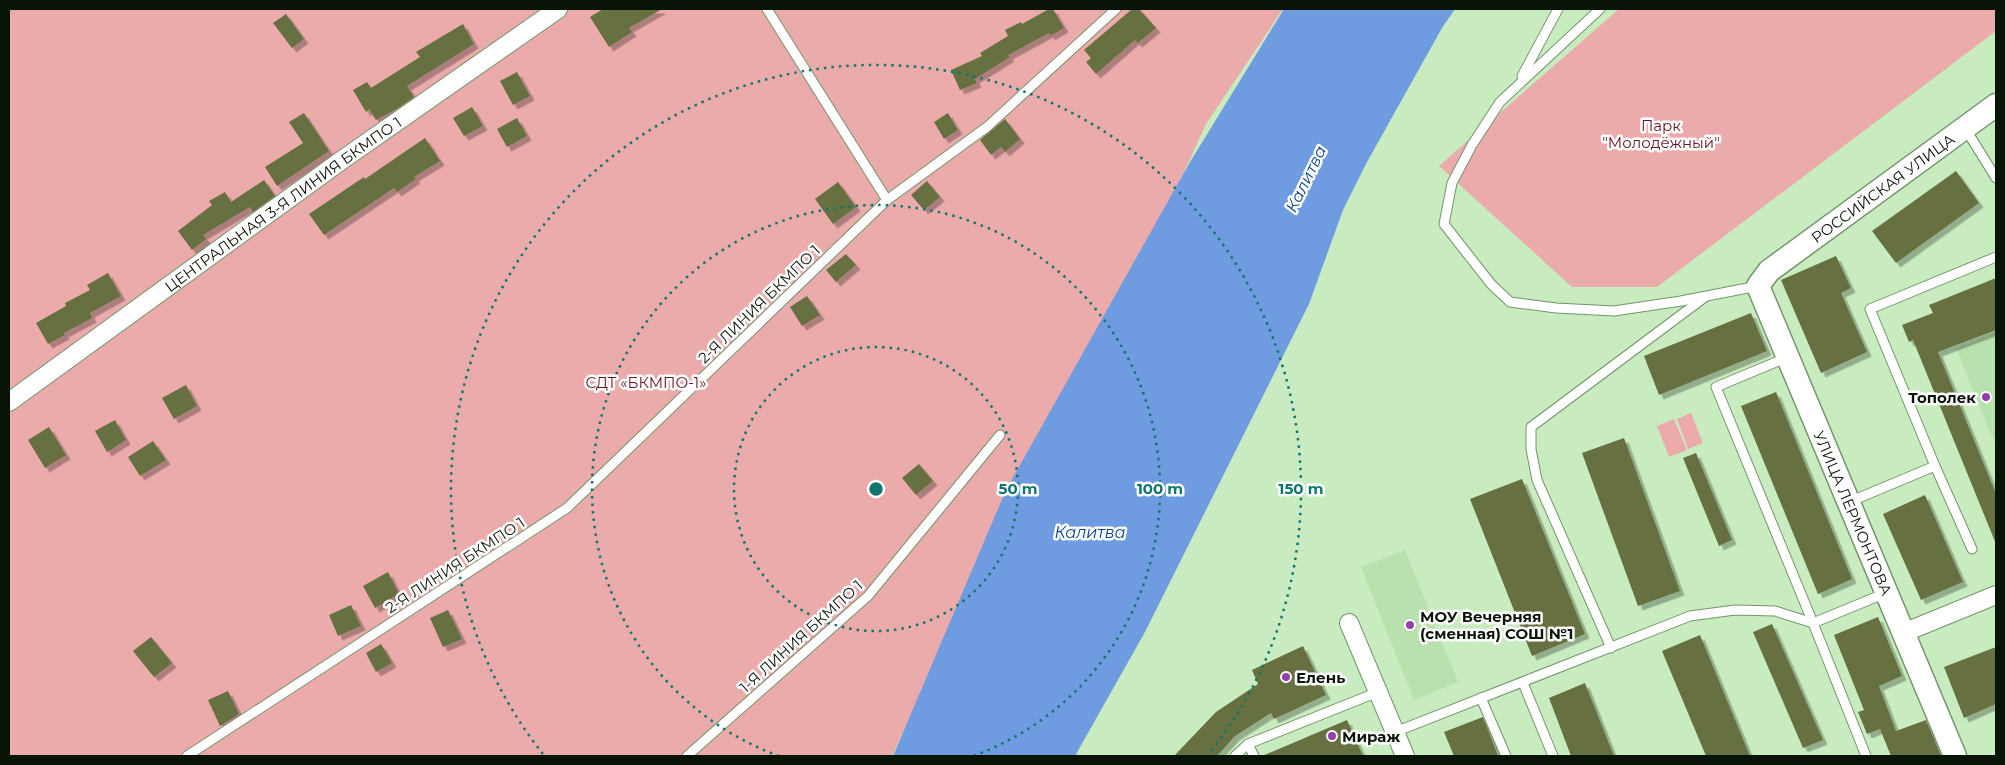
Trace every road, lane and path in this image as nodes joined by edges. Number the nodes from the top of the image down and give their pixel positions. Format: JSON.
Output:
{"nodes":[{"id":1,"x":558,"y":9,"type":"edge"},
{"id":2,"x":767,"y":9,"type":"edge"},
{"id":3,"x":1116,"y":9,"type":"edge"},
{"id":4,"x":1558,"y":9,"type":"edge"},
{"id":5,"x":1600,"y":9,"type":"edge"},
{"id":6,"x":1518,"y":83,"type":"junction"},
{"id":7,"x":1996,"y":105,"type":"edge"},
{"id":8,"x":1965,"y":128,"type":"junction"},
{"id":9,"x":1996,"y":178,"type":"edge"},
{"id":10,"x":887,"y":200,"type":"junction"},
{"id":11,"x":1996,"y":257,"type":"edge"},
{"id":12,"x":1763,"y":279,"type":"junction"},
{"id":13,"x":1707,"y":296,"type":"junction"},
{"id":14,"x":1789,"y":357,"type":"junction"},
{"id":15,"x":9,"y":402,"type":"edge"},
{"id":16,"x":1000,"y":435,"type":"dead end"},
{"id":17,"x":1935,"y":466,"type":"junction"},
{"id":18,"x":1849,"y":502,"type":"junction"},
{"id":19,"x":1972,"y":549,"type":"dead end"},
{"id":20,"x":1887,"y":593,"type":"junction"},
{"id":21,"x":1996,"y":595,"type":"edge"},
{"id":22,"x":1349,"y":623,"type":"dead end"},
{"id":23,"x":1813,"y":623,"type":"junction"},
{"id":24,"x":1903,"y":633,"type":"junction"},
{"id":25,"x":1611,"y":648,"type":"junction"},
{"id":26,"x":1523,"y":683,"type":"junction"},
{"id":27,"x":1378,"y":692,"type":"junction"},
{"id":28,"x":1481,"y":698,"type":"junction"},
{"id":29,"x":1395,"y":732,"type":"junction"},
{"id":30,"x":1248,"y":744,"type":"junction"},
{"id":31,"x":187,"y":756,"type":"edge"},
{"id":32,"x":687,"y":756,"type":"edge"},
{"id":33,"x":1235,"y":756,"type":"edge"},
{"id":34,"x":1254,"y":756,"type":"edge"},
{"id":35,"x":1405,"y":756,"type":"edge"},
{"id":36,"x":1506,"y":756,"type":"edge"},
{"id":37,"x":1553,"y":756,"type":"edge"},
{"id":38,"x":1866,"y":756,"type":"edge"},
{"id":39,"x":1955,"y":756,"type":"edge"}],
"edges":[{"from":1,"to":15,"type":"street","name":"ЦЕНТРАЛЬНАЯ 3-Я ЛИНИЯ БКМПО 1"},
{"from":2,"to":10,"type":"lane"},
{"from":3,"to":10,"type":"lane","name":"2-Я ЛИНИЯ БКМПО 1"},
{"from":4,"to":6,"type":"lane"},
{"from":5,"to":6,"type":"lane"},
{"from":6,"to":13,"type":"lane"},
{"from":7,"to":8,"type":"street","name":"РОССИЙСКАЯ УЛИЦА"},
{"from":8,"to":9,"type":"lane"},
{"from":8,"to":12,"type":"street","name":"РОССИЙСКАЯ УЛИЦА"},
{"from":10,"to":31,"type":"lane","name":"2-Я ЛИНИЯ БКМПО 1"},
{"from":11,"to":17,"type":"lane"},
{"from":12,"to":13,"type":"lane"},
{"from":12,"to":14,"type":"street","name":"УЛИЦА ЛЕРМОНТОВА"},
{"from":13,"to":25,"type":"lane"},
{"from":14,"to":18,"type":"street","name":"УЛИЦА ЛЕРМОНТОВА"},
{"from":14,"to":23,"type":"lane"},
{"from":16,"to":32,"type":"lane","name":"1-Я ЛИНИЯ БКМПО 1"},
{"from":17,"to":18,"type":"lane"},
{"from":17,"to":19,"type":"lane"},
{"from":18,"to":20,"type":"street","name":"УЛИЦА ЛЕРМОНТОВА"},
{"from":20,"to":23,"type":"lane"},
{"from":20,"to":24,"type":"street","name":"УЛИЦА ЛЕРМОНТОВА"},
{"from":21,"to":24,"type":"street"},
{"from":22,"to":27,"type":"street"},
{"from":23,"to":25,"type":"lane"},
{"from":23,"to":38,"type":"lane"},
{"from":24,"to":39,"type":"street","name":"УЛИЦА ЛЕРМОНТОВА"},
{"from":25,"to":26,"type":"lane"},
{"from":26,"to":28,"type":"lane"},
{"from":26,"to":37,"type":"lane"},
{"from":27,"to":29,"type":"street"},
{"from":27,"to":30,"type":"lane"},
{"from":28,"to":29,"type":"lane"},
{"from":28,"to":36,"type":"lane"},
{"from":29,"to":35,"type":"street"},
{"from":30,"to":33,"type":"lane"},
{"from":30,"to":34,"type":"lane"}]}
